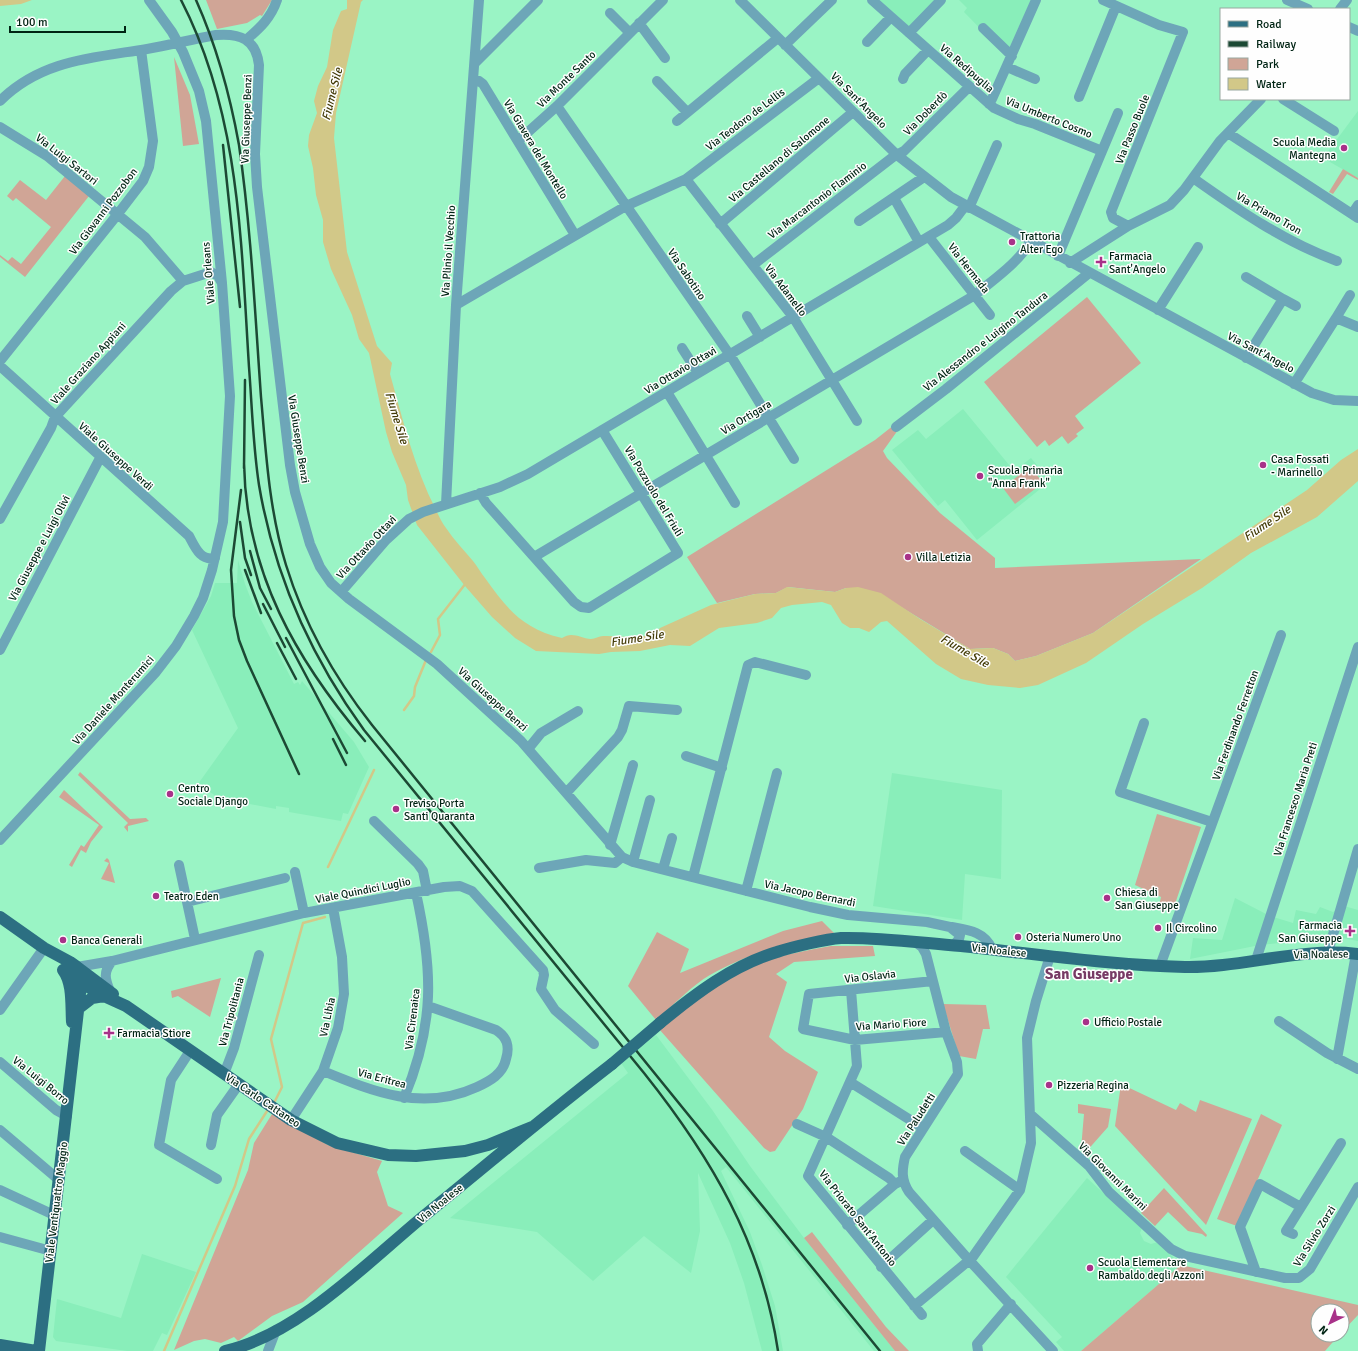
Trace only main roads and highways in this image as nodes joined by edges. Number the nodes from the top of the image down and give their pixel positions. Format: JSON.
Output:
{"nodes":[{"id":1,"x":0,"y":917,"type":"edge"},
{"id":2,"x":44,"y":948,"type":"junction"},
{"id":3,"x":1357,"y":954,"type":"edge"},
{"id":4,"x":77,"y":967,"type":"junction"},
{"id":5,"x":66,"y":974,"type":"junction"},
{"id":6,"x":85,"y":978,"type":"junction"},
{"id":7,"x":107,"y":993,"type":"junction"},
{"id":8,"x":79,"y":1008,"type":"junction"},
{"id":9,"x":73,"y":1052,"type":"junction"},
{"id":10,"x":532,"y":1128,"type":"junction"},
{"id":11,"x":465,"y":1151,"type":"junction"},
{"id":12,"x":484,"y":1168,"type":"junction"},
{"id":13,"x":264,"y":1336,"type":"junction"},
{"id":14,"x":0,"y":1345,"type":"edge"},
{"id":15,"x":36,"y":1351,"type":"edge"},
{"id":16,"x":39,"y":1351,"type":"edge"},
{"id":17,"x":225,"y":1351,"type":"edge"},
{"id":18,"x":247,"y":1351,"type":"edge"}],
"edges":[{"from":1,"to":2,"type":"main road"},
{"from":2,"to":4,"type":"main road"},
{"from":2,"to":5,"type":"main road","name":"Viale Ventiquattro Maggio"},
{"from":3,"to":10,"type":"main road","name":"Via Noalese","bridge":true},
{"from":4,"to":5,"type":"main road"},
{"from":4,"to":6,"type":"main road","name":"Viale Ventiquattro Maggio"},
{"from":5,"to":6,"type":"main road","name":"Via Carlo Cattaneo"},
{"from":5,"to":9,"type":"main road","name":"Viale Ventiquattro Maggio"},
{"from":6,"to":7,"type":"main road","name":"Via Carlo Cattaneo"},
{"from":6,"to":8,"type":"main road","name":"Viale Ventiquattro Maggio"},
{"from":7,"to":8,"type":"main road"},
{"from":7,"to":11,"type":"main road","name":"Via Carlo Cattaneo"},
{"from":8,"to":9,"type":"main road","name":"Viale Ventiquattro Maggio"},
{"from":9,"to":16,"type":"main road","name":"Viale Ventiquattro Maggio"},
{"from":10,"to":11,"type":"main road","name":"Via Carlo Cattaneo"},
{"from":10,"to":12,"type":"main road","name":"Via Noalese"},
{"from":11,"to":12,"type":"main road"},
{"from":12,"to":13,"type":"main road","name":"Via Noalese"},
{"from":13,"to":17,"type":"main road","name":"Via Noalese"},
{"from":13,"to":18,"type":"main road","name":"Via Noalese"},
{"from":14,"to":15,"type":"main road"}]}
